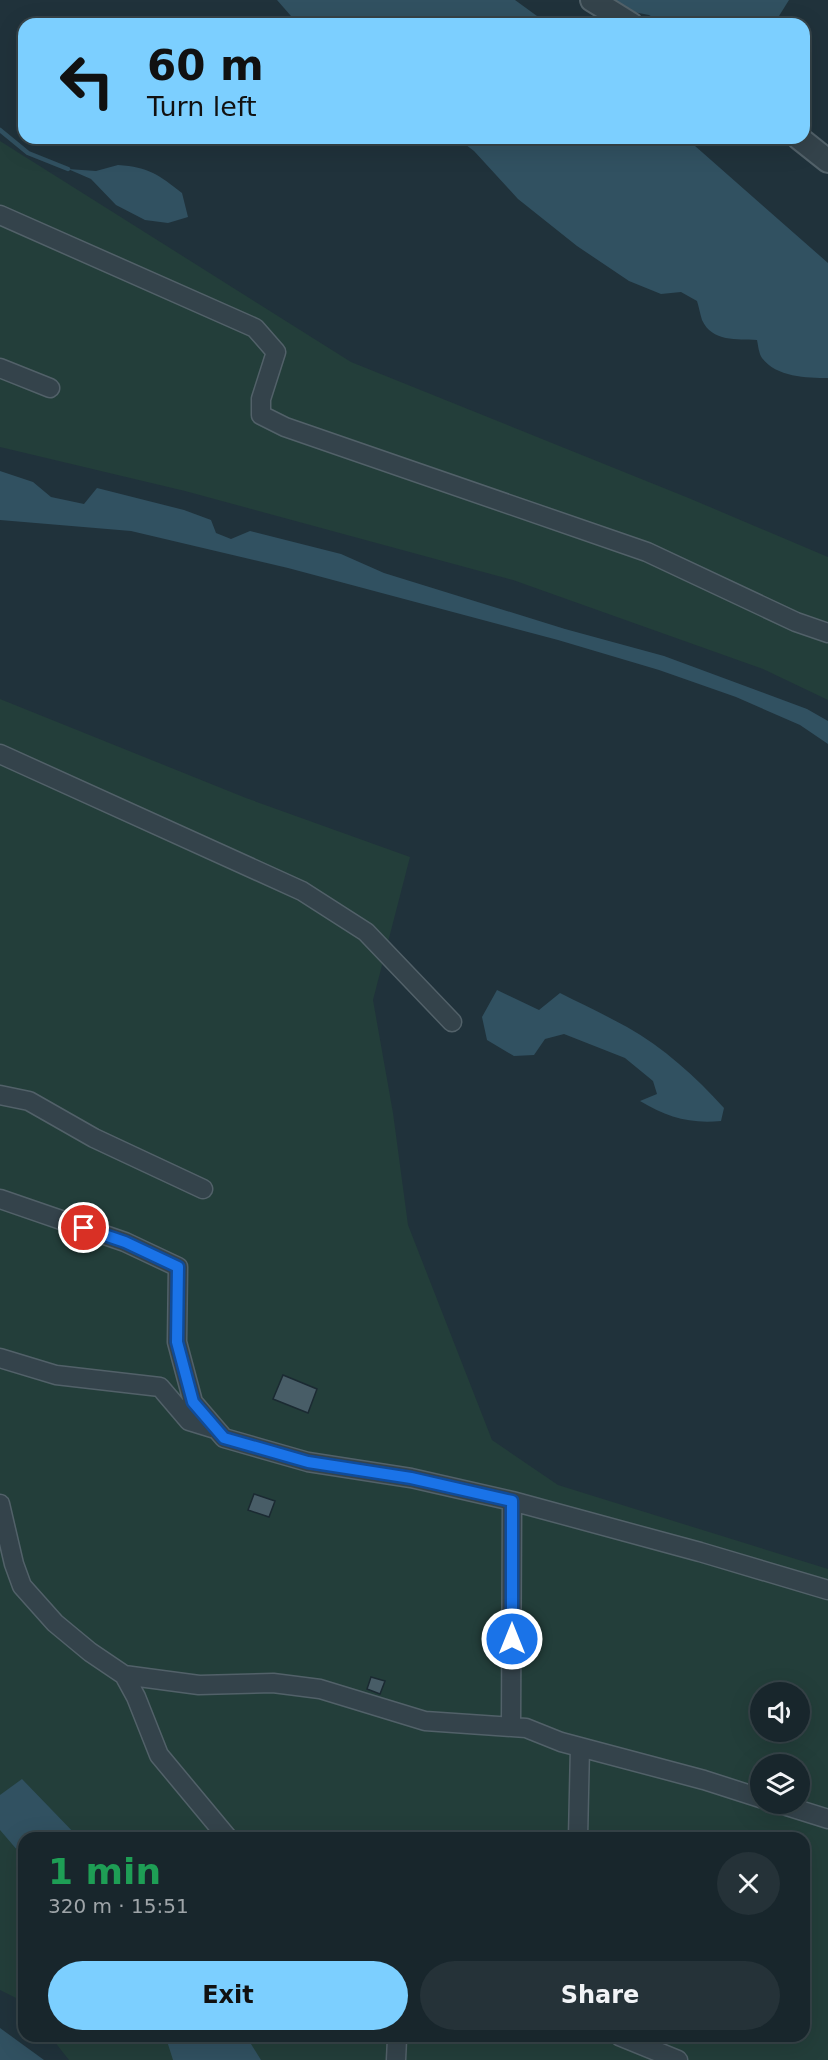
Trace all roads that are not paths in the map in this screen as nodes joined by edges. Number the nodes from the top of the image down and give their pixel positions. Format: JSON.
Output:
{"nodes":[{"id":1,"x":592,"y":0,"type":"edge"},
{"id":2,"x":621,"y":18,"type":"edge"},
{"id":3,"x":807,"y":144,"type":"edge"},
{"id":4,"x":828,"y":161,"type":"edge"},
{"id":5,"x":0,"y":215,"type":"edge"},
{"id":6,"x":0,"y":368,"type":"edge"},
{"id":7,"x":51,"y":388,"type":"dead end"},
{"id":8,"x":828,"y":633,"type":"edge"},
{"id":9,"x":0,"y":754,"type":"edge"},
{"id":10,"x":452,"y":1022,"type":"dead end"},
{"id":11,"x":0,"y":1095,"type":"edge"},
{"id":12,"x":203,"y":1189,"type":"dead end"},
{"id":13,"x":0,"y":1198,"type":"edge"},
{"id":14,"x":0,"y":1358,"type":"edge"},
{"id":15,"x":216,"y":1429,"type":"junction"},
{"id":16,"x":512,"y":1501,"type":"junction"},
{"id":17,"x":0,"y":1504,"type":"edge"},
{"id":18,"x":828,"y":1590,"type":"edge"},
{"id":19,"x":124,"y":1675,"type":"junction"},
{"id":20,"x":511,"y":1727,"type":"junction"},
{"id":21,"x":580,"y":1747,"type":"junction"},
{"id":22,"x":750,"y":1795,"type":"edge"},
{"id":23,"x":810,"y":1813,"type":"edge"},
{"id":24,"x":828,"y":1819,"type":"edge"},
{"id":25,"x":223,"y":1832,"type":"edge"},
{"id":26,"x":578,"y":1832,"type":"edge"},
{"id":27,"x":398,"y":2042,"type":"edge"},
{"id":28,"x":634,"y":2042,"type":"edge"},
{"id":29,"x":396,"y":2060,"type":"edge"},
{"id":30,"x":678,"y":2060,"type":"edge"}],
"edges":[{"from":1,"to":2,"type":"street"},
{"from":3,"to":4,"type":"street"},
{"from":5,"to":8,"type":"street"},
{"from":6,"to":7,"type":"street"},
{"from":9,"to":10,"type":"street"},
{"from":11,"to":12,"type":"street"},
{"from":13,"to":15,"type":"street"},
{"from":14,"to":15,"type":"street"},
{"from":15,"to":16,"type":"street"},
{"from":16,"to":18,"type":"street"},
{"from":16,"to":20,"type":"street"},
{"from":17,"to":19,"type":"street"},
{"from":19,"to":20,"type":"street"},
{"from":19,"to":25,"type":"street"},
{"from":20,"to":21,"type":"street"},
{"from":21,"to":22,"type":"street"},
{"from":21,"to":26,"type":"street"},
{"from":23,"to":24,"type":"street"},
{"from":27,"to":29,"type":"street"},
{"from":28,"to":30,"type":"street"}]}
